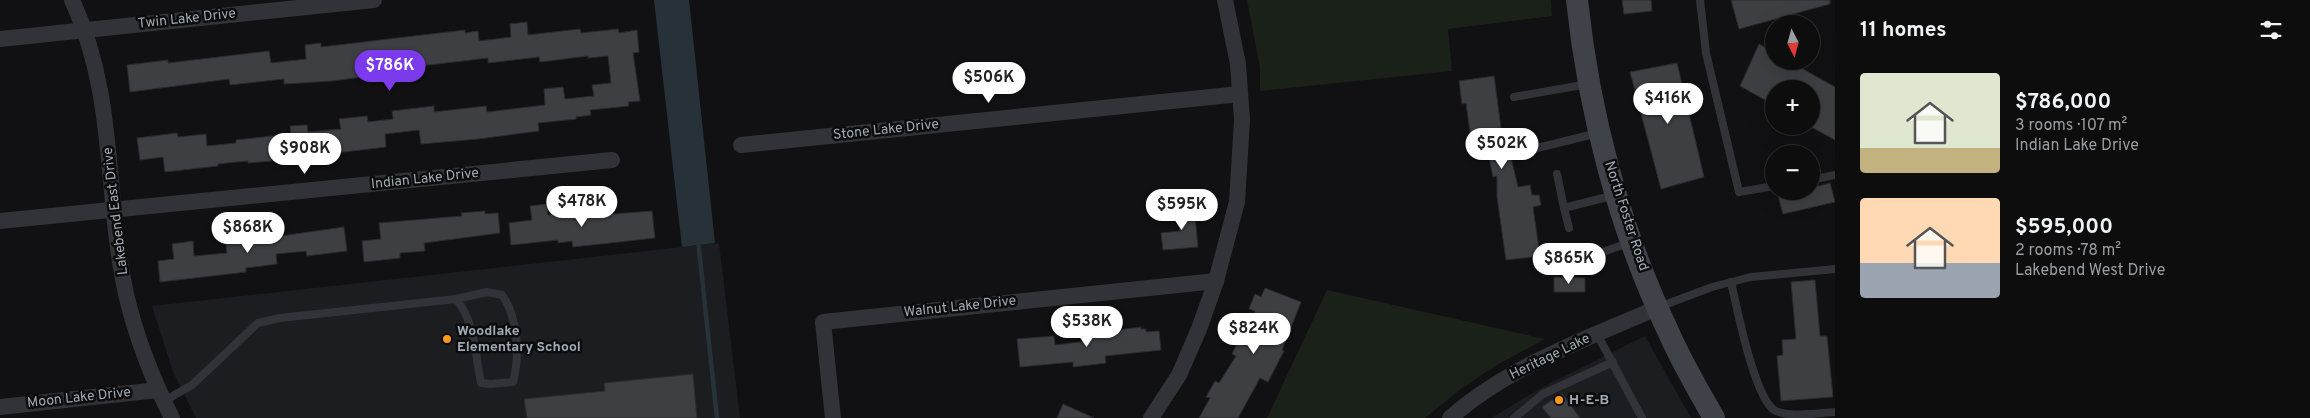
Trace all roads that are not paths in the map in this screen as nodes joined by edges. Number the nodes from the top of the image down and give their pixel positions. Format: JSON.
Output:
{"nodes":[{"id":1,"x":72,"y":0,"type":"edge"},
{"id":2,"x":374,"y":0,"type":"edge"},
{"id":3,"x":1225,"y":0,"type":"edge"},
{"id":4,"x":1577,"y":0,"type":"edge"},
{"id":5,"x":1700,"y":0,"type":"edge"},
{"id":6,"x":84,"y":30,"type":"junction"},
{"id":7,"x":0,"y":39,"type":"edge"},
{"id":8,"x":1590,"y":83,"type":"junction"},
{"id":9,"x":1240,"y":94,"type":"junction"},
{"id":10,"x":1514,"y":97,"type":"dead end"},
{"id":11,"x":1600,"y":132,"type":"junction"},
{"id":12,"x":741,"y":145,"type":"dead end"},
{"id":13,"x":1525,"y":151,"type":"dead end"},
{"id":14,"x":612,"y":160,"type":"dead end"},
{"id":15,"x":1557,"y":174,"type":"dead end"},
{"id":16,"x":1835,"y":175,"type":"edge"},
{"id":17,"x":1820,"y":178,"type":"edge"},
{"id":18,"x":1765,"y":188,"type":"edge"},
{"id":19,"x":1617,"y":195,"type":"junction"},
{"id":20,"x":1564,"y":208,"type":"junction"},
{"id":21,"x":115,"y":210,"type":"junction"},
{"id":22,"x":0,"y":221,"type":"edge"},
{"id":23,"x":1569,"y":228,"type":"dead end"},
{"id":24,"x":1632,"y":242,"type":"junction"},
{"id":25,"x":1561,"y":267,"type":"dead end"},
{"id":26,"x":1835,"y":268,"type":"edge"},
{"id":27,"x":1216,"y":281,"type":"junction"},
{"id":28,"x":1731,"y":282,"type":"junction"},
{"id":29,"x":456,"y":299,"type":"junction"},
{"id":30,"x":1657,"y":308,"type":"junction"},
{"id":31,"x":1598,"y":334,"type":"junction"},
{"id":32,"x":1613,"y":362,"type":"junction"},
{"id":33,"x":161,"y":396,"type":"junction"},
{"id":34,"x":0,"y":406,"type":"edge"},
{"id":35,"x":1835,"y":412,"type":"edge"},
{"id":36,"x":172,"y":418,"type":"edge"},
{"id":37,"x":833,"y":418,"type":"edge"},
{"id":38,"x":1151,"y":418,"type":"edge"},
{"id":39,"x":1450,"y":418,"type":"edge"},
{"id":40,"x":1514,"y":418,"type":"edge"},
{"id":41,"x":1642,"y":418,"type":"edge"},
{"id":42,"x":1714,"y":418,"type":"edge"}],
"edges":[{"from":1,"to":6,"type":"street","name":"Lakebend East Drive"},
{"from":2,"to":6,"type":"street","name":"Twin Lake Drive"},
{"from":3,"to":9,"type":"street"},
{"from":4,"to":8,"type":"main road","name":"North Foster Road"},
{"from":5,"to":18,"type":"lane"},
{"from":6,"to":7,"type":"street","name":"Twin Lake Drive"},
{"from":6,"to":21,"type":"street","name":"Lakebend East Drive"},
{"from":8,"to":10,"type":"lane"},
{"from":8,"to":11,"type":"main road","name":"North Foster Road"},
{"from":9,"to":12,"type":"street","name":"Stone Lake Drive"},
{"from":9,"to":27,"type":"street"},
{"from":11,"to":13,"type":"lane"},
{"from":11,"to":19,"type":"main road","name":"North Foster Road"},
{"from":14,"to":21,"type":"street","name":"Indian Lake Drive"},
{"from":15,"to":20,"type":"lane"},
{"from":16,"to":17,"type":"lane"},
{"from":19,"to":20,"type":"lane"},
{"from":19,"to":24,"type":"main road","name":"North Foster Road"},
{"from":20,"to":23,"type":"lane"},
{"from":21,"to":22,"type":"street","name":"Indian Lake Drive"},
{"from":21,"to":33,"type":"street","name":"Lakebend East Drive"},
{"from":24,"to":25,"type":"lane"},
{"from":24,"to":30,"type":"main road","name":"North Foster Road"},
{"from":26,"to":28,"type":"lane"},
{"from":27,"to":37,"type":"street","name":"Walnut Lake Drive"},
{"from":27,"to":38,"type":"street"},
{"from":28,"to":30,"type":"lane"},
{"from":28,"to":35,"type":"lane"},
{"from":29,"to":29,"type":"lane"},
{"from":29,"to":33,"type":"lane"},
{"from":30,"to":31,"type":"street","name":"Heritage Lake"},
{"from":30,"to":42,"type":"main road","name":"North Foster Road"},
{"from":31,"to":32,"type":"lane"},
{"from":31,"to":39,"type":"street","name":"Heritage Lake"},
{"from":32,"to":40,"type":"lane"},
{"from":32,"to":41,"type":"lane"},
{"from":33,"to":34,"type":"street","name":"Moon Lake Drive"},
{"from":33,"to":36,"type":"street","name":"Lakebend East Drive"}]}
